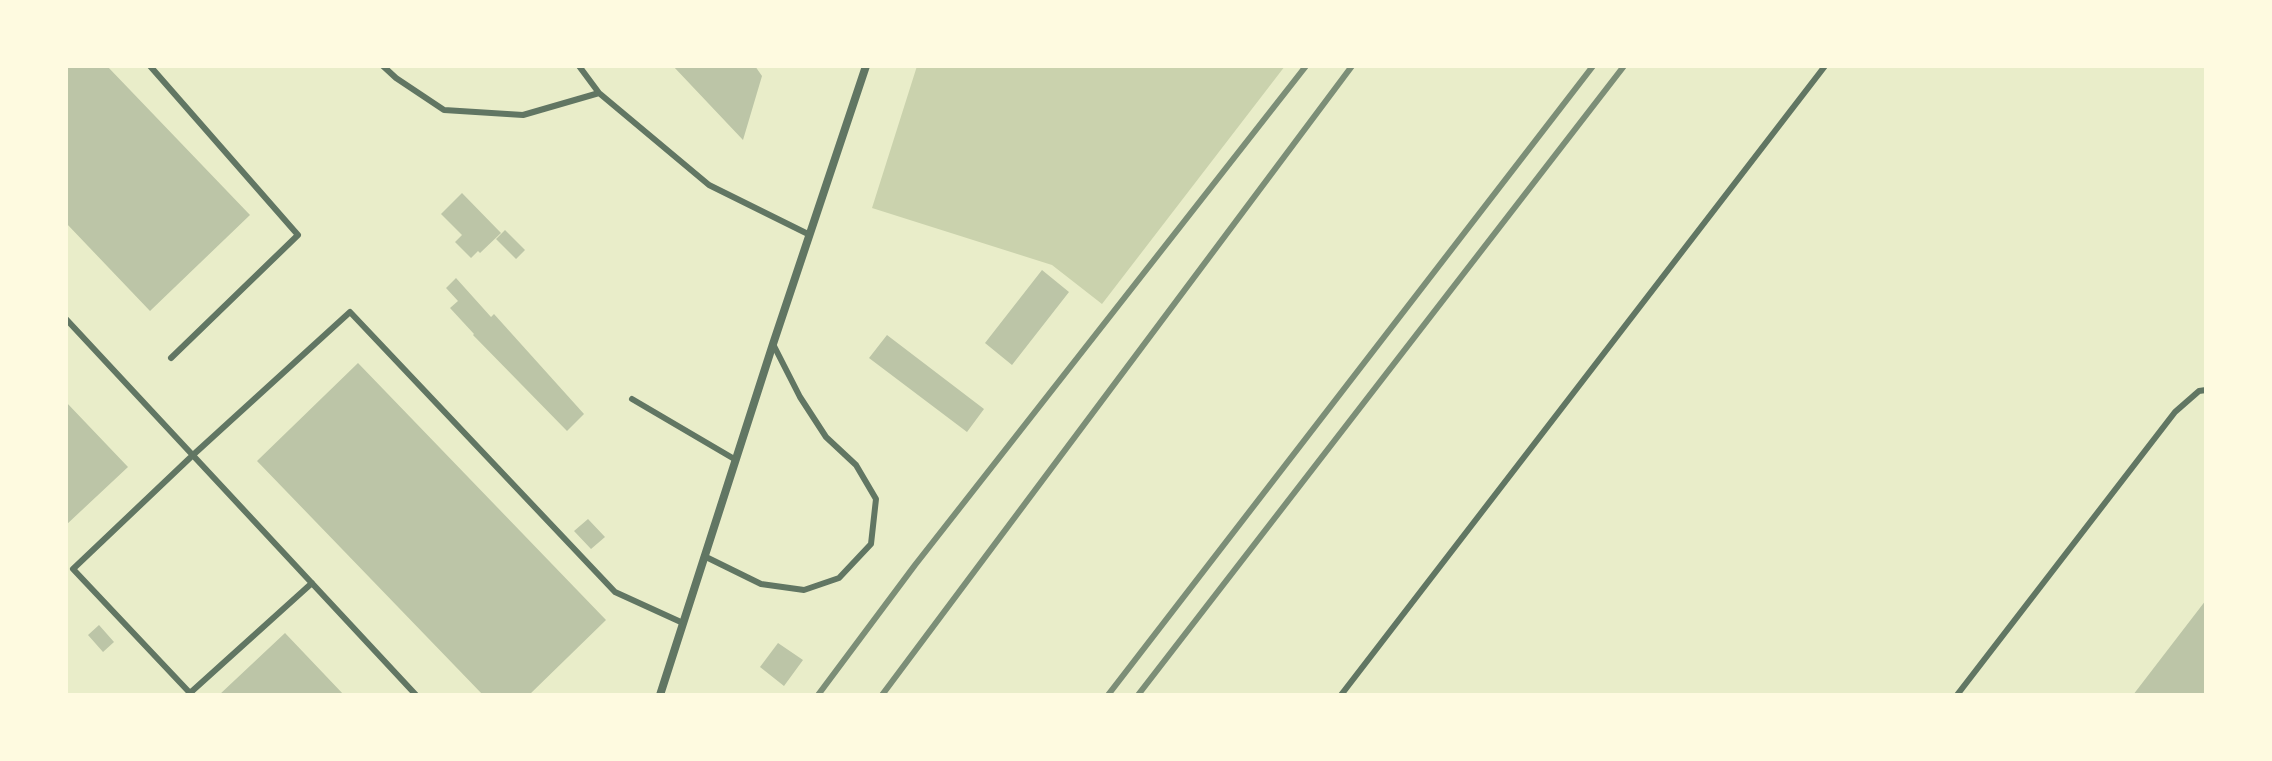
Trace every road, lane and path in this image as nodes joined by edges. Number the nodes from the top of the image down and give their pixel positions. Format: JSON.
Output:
{"nodes":[{"id":1,"x":150,"y":66,"type":"edge"},
{"id":2,"x":383,"y":66,"type":"edge"},
{"id":3,"x":579,"y":66,"type":"edge"},
{"id":4,"x":866,"y":66,"type":"edge"},
{"id":5,"x":1825,"y":66,"type":"edge"},
{"id":6,"x":599,"y":93,"type":"junction"},
{"id":7,"x":810,"y":235,"type":"junction"},
{"id":8,"x":66,"y":319,"type":"edge"},
{"id":9,"x":773,"y":344,"type":"junction"},
{"id":10,"x":171,"y":358,"type":"dead end"},
{"id":11,"x":2206,"y":390,"type":"edge"},
{"id":12,"x":632,"y":399,"type":"dead end"},
{"id":13,"x":193,"y":455,"type":"junction"},
{"id":14,"x":736,"y":460,"type":"junction"},
{"id":15,"x":704,"y":556,"type":"junction"},
{"id":16,"x":312,"y":583,"type":"junction"},
{"id":17,"x":683,"y":623,"type":"junction"},
{"id":18,"x":416,"y":695,"type":"edge"},
{"id":19,"x":660,"y":695,"type":"edge"},
{"id":20,"x":1341,"y":695,"type":"edge"},
{"id":21,"x":1957,"y":695,"type":"edge"}],
"edges":[{"from":1,"to":10,"type":"lane"},
{"from":2,"to":6,"type":"lane"},
{"from":3,"to":6,"type":"lane"},
{"from":4,"to":7,"type":"street"},
{"from":5,"to":20,"type":"lane"},
{"from":6,"to":7,"type":"lane"},
{"from":7,"to":9,"type":"street"},
{"from":8,"to":13,"type":"lane"},
{"from":9,"to":14,"type":"street"},
{"from":9,"to":15,"type":"lane"},
{"from":11,"to":21,"type":"lane"},
{"from":12,"to":14,"type":"lane"},
{"from":13,"to":16,"type":"lane"},
{"from":13,"to":16,"type":"lane"},
{"from":13,"to":17,"type":"lane"},
{"from":14,"to":15,"type":"street"},
{"from":15,"to":17,"type":"street"},
{"from":16,"to":18,"type":"lane"},
{"from":17,"to":19,"type":"street"}]}
